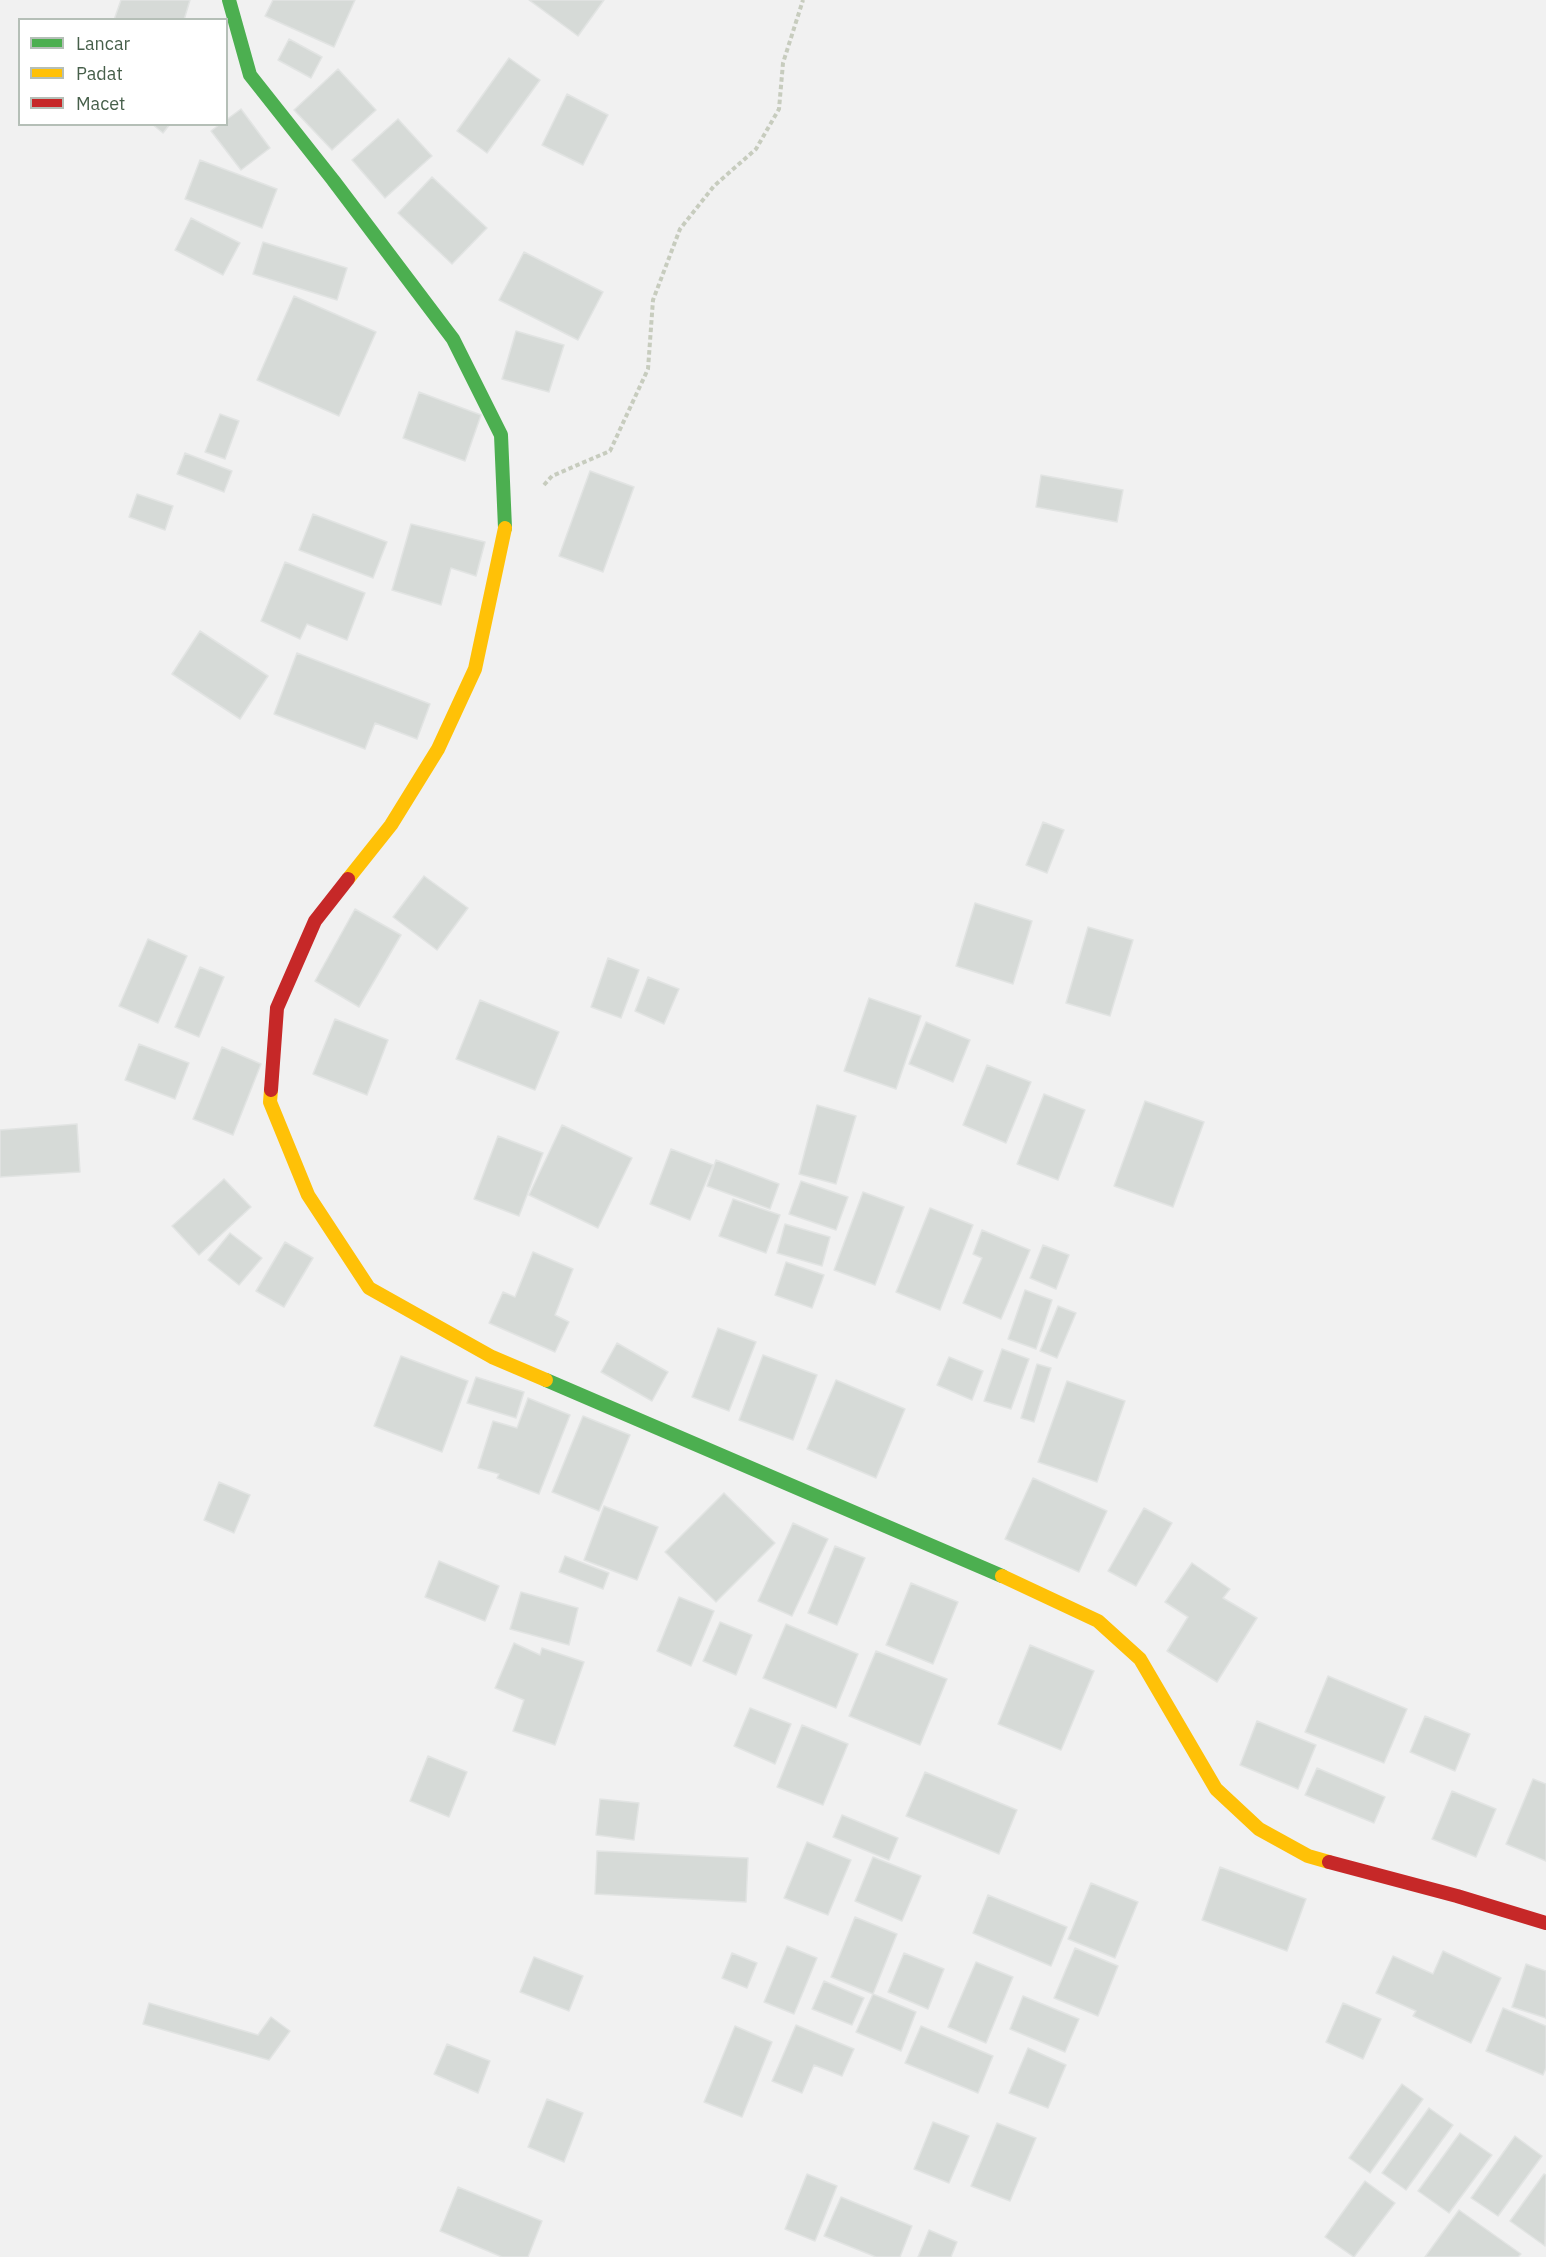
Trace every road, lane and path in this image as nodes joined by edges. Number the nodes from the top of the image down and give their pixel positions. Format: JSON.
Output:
{"nodes":[{"id":1,"x":229,"y":0,"type":"edge"},
{"id":2,"x":803,"y":0,"type":"edge"},
{"id":3,"x":505,"y":528,"type":"junction"},
{"id":4,"x":1546,"y":1923,"type":"edge"}],
"edges":[{"from":1,"to":3,"type":"street"},
{"from":2,"to":3,"type":"path"},
{"from":3,"to":4,"type":"street"}]}
